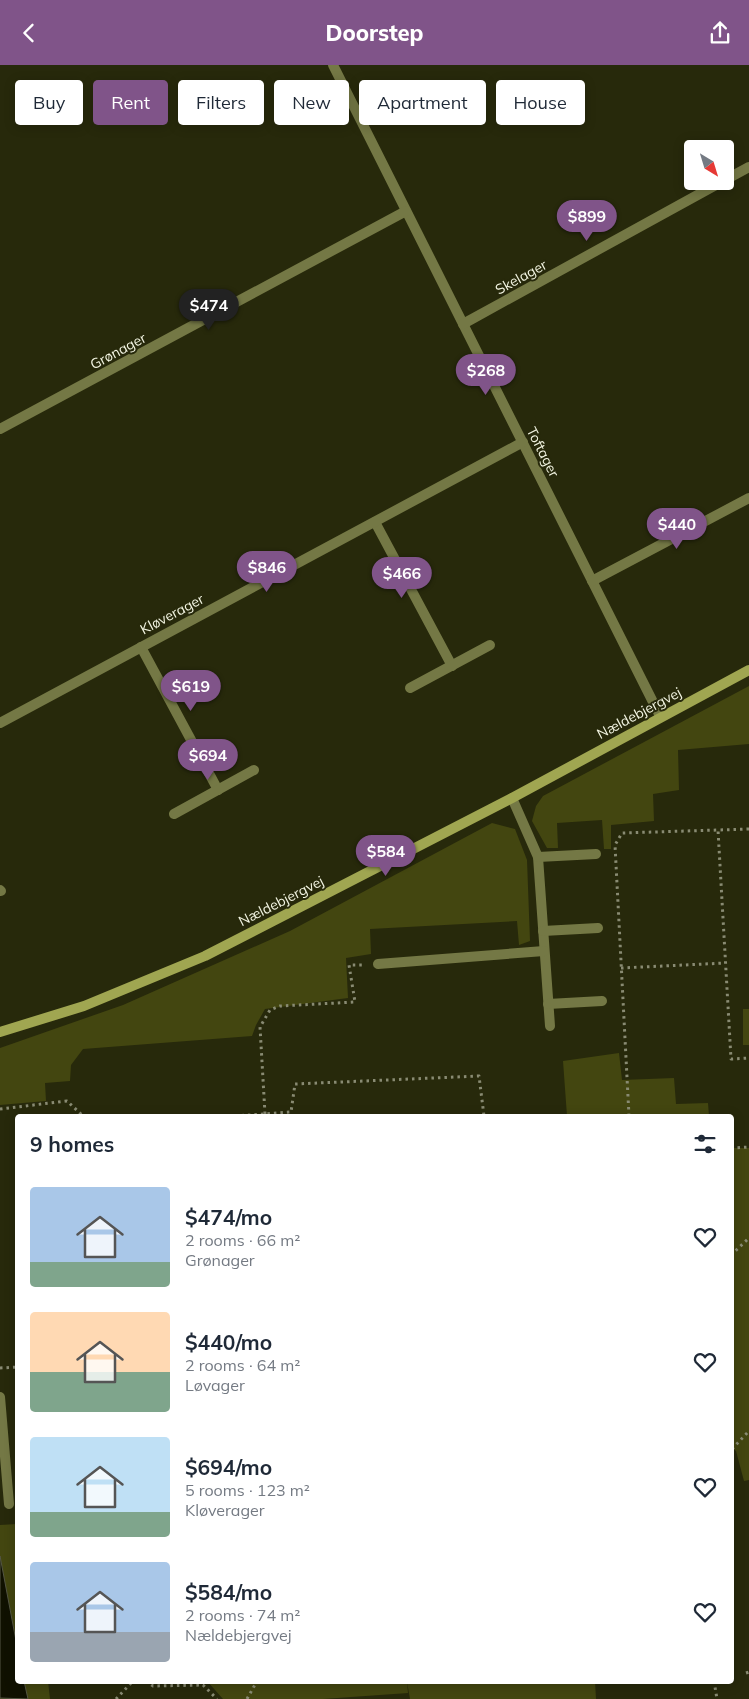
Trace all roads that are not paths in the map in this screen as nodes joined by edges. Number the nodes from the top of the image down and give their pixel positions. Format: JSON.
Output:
{"nodes":[{"id":1,"x":333,"y":65,"type":"edge"},
{"id":2,"x":749,"y":167,"type":"edge"},
{"id":3,"x":734,"y":175,"type":"edge"},
{"id":4,"x":708,"y":190,"type":"edge"},
{"id":5,"x":406,"y":211,"type":"junction"},
{"id":6,"x":463,"y":324,"type":"junction"},
{"id":7,"x":0,"y":429,"type":"edge"},
{"id":8,"x":523,"y":442,"type":"junction"},
{"id":9,"x":749,"y":498,"type":"edge"},
{"id":10,"x":375,"y":521,"type":"junction"},
{"id":11,"x":592,"y":581,"type":"junction"},
{"id":12,"x":490,"y":645,"type":"dead end"},
{"id":13,"x":141,"y":647,"type":"junction"},
{"id":14,"x":452,"y":666,"type":"junction"},
{"id":15,"x":749,"y":669,"type":"edge"},
{"id":16,"x":410,"y":688,"type":"dead end"},
{"id":17,"x":660,"y":716,"type":"junction"},
{"id":18,"x":0,"y":723,"type":"edge"},
{"id":19,"x":254,"y":770,"type":"dead end"},
{"id":20,"x":218,"y":790,"type":"junction"},
{"id":21,"x":512,"y":798,"type":"junction"},
{"id":22,"x":174,"y":814,"type":"dead end"},
{"id":23,"x":596,"y":854,"type":"dead end"},
{"id":24,"x":538,"y":857,"type":"junction"},
{"id":25,"x":598,"y":928,"type":"dead end"},
{"id":26,"x":543,"y":931,"type":"junction"},
{"id":27,"x":544,"y":951,"type":"junction"},
{"id":28,"x":378,"y":964,"type":"road end"},
{"id":29,"x":602,"y":1001,"type":"dead end"},
{"id":30,"x":548,"y":1004,"type":"junction"},
{"id":31,"x":550,"y":1026,"type":"dead end"},
{"id":32,"x":0,"y":1032,"type":"edge"},
{"id":33,"x":0,"y":1397,"type":"edge"},
{"id":34,"x":9,"y":1504,"type":"dead end"}],
"edges":[{"from":1,"to":5,"type":"street","name":"Toftager"},
{"from":2,"to":3,"type":"street","name":"Skelager"},
{"from":4,"to":6,"type":"street","name":"Skelager"},
{"from":5,"to":6,"type":"street","name":"Toftager"},
{"from":5,"to":7,"type":"street","name":"Grønager"},
{"from":6,"to":8,"type":"street","name":"Toftager"},
{"from":8,"to":10,"type":"street","name":"Kløverager"},
{"from":8,"to":11,"type":"street","name":"Toftager"},
{"from":9,"to":11,"type":"street"},
{"from":10,"to":13,"type":"street","name":"Kløverager"},
{"from":10,"to":14,"type":"street"},
{"from":11,"to":17,"type":"street","name":"Toftager"},
{"from":12,"to":14,"type":"street"},
{"from":13,"to":18,"type":"street","name":"Kløverager"},
{"from":13,"to":20,"type":"street","name":"Kløverager"},
{"from":14,"to":16,"type":"street"},
{"from":15,"to":17,"type":"street","name":"Nældebjergvej"},
{"from":17,"to":21,"type":"street","name":"Nældebjergvej"},
{"from":19,"to":20,"type":"street"},
{"from":20,"to":22,"type":"street"},
{"from":21,"to":24,"type":"street"},
{"from":21,"to":32,"type":"street","name":"Nældebjergvej"},
{"from":23,"to":24,"type":"street"},
{"from":24,"to":26,"type":"street"},
{"from":25,"to":26,"type":"street"},
{"from":26,"to":27,"type":"street"},
{"from":27,"to":28,"type":"street"},
{"from":27,"to":30,"type":"street"},
{"from":29,"to":30,"type":"street"},
{"from":30,"to":31,"type":"street"},
{"from":33,"to":34,"type":"street"}]}
